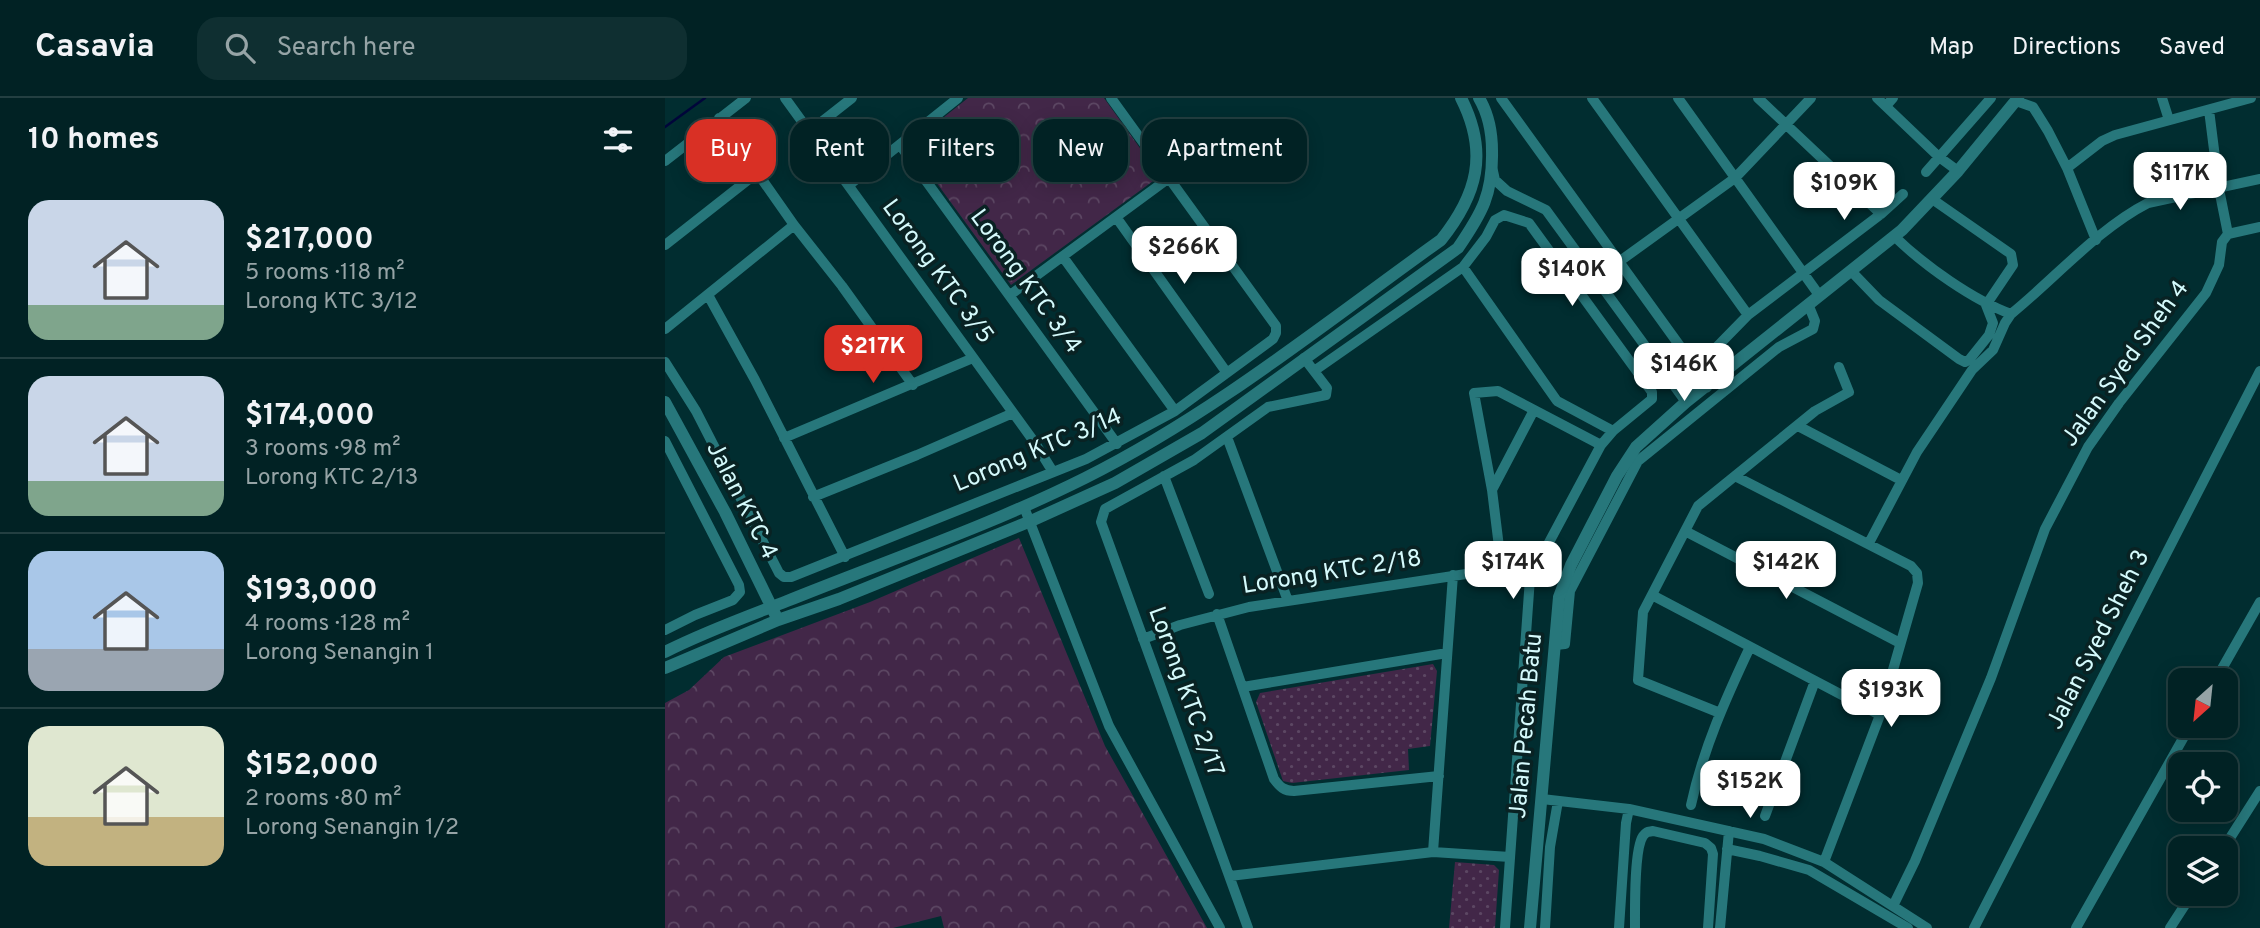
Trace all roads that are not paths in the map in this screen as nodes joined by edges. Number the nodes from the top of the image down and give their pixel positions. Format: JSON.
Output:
{"nodes":[{"id":1,"x":746,"y":98,"type":"edge"},
{"id":2,"x":785,"y":98,"type":"edge"},
{"id":3,"x":852,"y":98,"type":"edge"},
{"id":4,"x":958,"y":98,"type":"edge"},
{"id":5,"x":1111,"y":98,"type":"edge"},
{"id":6,"x":1461,"y":98,"type":"edge"},
{"id":7,"x":1479,"y":98,"type":"edge"},
{"id":8,"x":1501,"y":98,"type":"edge"},
{"id":9,"x":1592,"y":98,"type":"edge"},
{"id":10,"x":1678,"y":98,"type":"edge"},
{"id":11,"x":1758,"y":98,"type":"edge"},
{"id":12,"x":1811,"y":98,"type":"edge"},
{"id":13,"x":1877,"y":98,"type":"edge"},
{"id":14,"x":1991,"y":98,"type":"edge"},
{"id":15,"x":2162,"y":98,"type":"edge"},
{"id":16,"x":2251,"y":98,"type":"edge"},
{"id":17,"x":2017,"y":99,"type":"edge"},
{"id":18,"x":2237,"y":100,"type":"edge"},
{"id":19,"x":1890,"y":102,"type":"edge"},
{"id":20,"x":2034,"y":102,"type":"edge"},
{"id":21,"x":2209,"y":110,"type":"junction"},
{"id":22,"x":719,"y":118,"type":"joint"},
{"id":23,"x":801,"y":119,"type":"edge"},
{"id":24,"x":825,"y":119,"type":"edge"},
{"id":25,"x":2169,"y":120,"type":"junction"},
{"id":26,"x":1786,"y":124,"type":"junction"},
{"id":27,"x":1142,"y":141,"type":"edge"},
{"id":28,"x":900,"y":145,"type":"junction"},
{"id":29,"x":1940,"y":157,"type":"junction"},
{"id":30,"x":665,"y":161,"type":"edge"},
{"id":31,"x":1493,"y":167,"type":"junction"},
{"id":32,"x":2067,"y":167,"type":"junction"},
{"id":33,"x":1958,"y":170,"type":"junction"},
{"id":34,"x":1926,"y":172,"type":"dead end"},
{"id":35,"x":1735,"y":178,"type":"junction"},
{"id":36,"x":2260,"y":179,"type":"edge"},
{"id":37,"x":745,"y":182,"type":"edge"},
{"id":38,"x":765,"y":182,"type":"edge"},
{"id":39,"x":847,"y":182,"type":"edge"},
{"id":40,"x":1164,"y":182,"type":"edge"},
{"id":41,"x":1172,"y":182,"type":"edge"},
{"id":42,"x":849,"y":185,"type":"junction"},
{"id":43,"x":2219,"y":188,"type":"junction"},
{"id":44,"x":1507,"y":191,"type":"junction"},
{"id":45,"x":1903,"y":194,"type":"dead end"},
{"id":46,"x":1486,"y":198,"type":"junction"},
{"id":47,"x":1932,"y":199,"type":"junction"},
{"id":48,"x":1881,"y":214,"type":"junction"},
{"id":49,"x":1116,"y":217,"type":"junction"},
{"id":50,"x":1679,"y":219,"type":"junction"},
{"id":51,"x":794,"y":225,"type":"junction"},
{"id":52,"x":2260,"y":227,"type":"edge"},
{"id":53,"x":2228,"y":234,"type":"junction"},
{"id":54,"x":1895,"y":237,"type":"junction"},
{"id":55,"x":2097,"y":240,"type":"junction"},
{"id":56,"x":665,"y":245,"type":"edge"},
{"id":57,"x":1063,"y":257,"type":"junction"},
{"id":58,"x":1620,"y":261,"type":"junction"},
{"id":59,"x":1463,"y":267,"type":"junction"},
{"id":60,"x":1802,"y":272,"type":"junction"},
{"id":61,"x":1852,"y":272,"type":"junction"},
{"id":62,"x":708,"y":295,"type":"junction"},
{"id":63,"x":1010,"y":295,"type":"junction"},
{"id":64,"x":1819,"y":295,"type":"junction"},
{"id":65,"x":1808,"y":304,"type":"junction"},
{"id":66,"x":1986,"y":305,"type":"junction"},
{"id":67,"x":2011,"y":314,"type":"junction"},
{"id":68,"x":1748,"y":315,"type":"junction"},
{"id":69,"x":665,"y":329,"type":"edge"},
{"id":70,"x":973,"y":358,"type":"junction"},
{"id":71,"x":1304,"y":358,"type":"junction"},
{"id":72,"x":665,"y":362,"type":"edge"},
{"id":73,"x":1839,"y":367,"type":"dead end"},
{"id":74,"x":1314,"y":371,"type":"junction"},
{"id":75,"x":2260,"y":372,"type":"edge"},
{"id":76,"x":1227,"y":373,"type":"junction"},
{"id":77,"x":1669,"y":380,"type":"junction"},
{"id":78,"x":913,"y":385,"type":"junction"},
{"id":79,"x":1706,"y":387,"type":"junction"},
{"id":80,"x":1686,"y":402,"type":"junction"},
{"id":81,"x":666,"y":405,"type":"edge"},
{"id":82,"x":1534,"y":410,"type":"junction"},
{"id":83,"x":1175,"y":411,"type":"junction"},
{"id":84,"x":1013,"y":412,"type":"junction"},
{"id":85,"x":1798,"y":426,"type":"junction"},
{"id":86,"x":1613,"y":431,"type":"junction"},
{"id":87,"x":1227,"y":437,"type":"junction"},
{"id":88,"x":784,"y":438,"type":"junction"},
{"id":89,"x":665,"y":441,"type":"edge"},
{"id":90,"x":1117,"y":443,"type":"junction"},
{"id":91,"x":1601,"y":445,"type":"junction"},
{"id":92,"x":1053,"y":472,"type":"junction"},
{"id":93,"x":1164,"y":476,"type":"junction"},
{"id":94,"x":1735,"y":476,"type":"junction"},
{"id":95,"x":1901,"y":480,"type":"junction"},
{"id":96,"x":1492,"y":491,"type":"junction"},
{"id":97,"x":813,"y":497,"type":"junction"},
{"id":98,"x":1024,"y":507,"type":"junction"},
{"id":99,"x":1031,"y":521,"type":"junction"},
{"id":100,"x":1685,"y":531,"type":"junction"},
{"id":101,"x":1869,"y":543,"type":"junction"},
{"id":102,"x":845,"y":557,"type":"junction"},
{"id":103,"x":1499,"y":569,"type":"junction"},
{"id":104,"x":1453,"y":575,"type":"junction"},
{"id":105,"x":1530,"y":578,"type":"junction"},
{"id":106,"x":1209,"y":594,"type":"dead end"},
{"id":107,"x":1652,"y":595,"type":"junction"},
{"id":108,"x":1288,"y":601,"type":"junction"},
{"id":109,"x":2260,"y":602,"type":"edge"},
{"id":110,"x":771,"y":607,"type":"junction"},
{"id":111,"x":1217,"y":614,"type":"junction"},
{"id":112,"x":778,"y":620,"type":"junction"},
{"id":113,"x":665,"y":630,"type":"edge"},
{"id":114,"x":1143,"y":639,"type":"junction"},
{"id":115,"x":1901,"y":643,"type":"junction"},
{"id":116,"x":1556,"y":645,"type":"junction"},
{"id":117,"x":1750,"y":647,"type":"junction"},
{"id":118,"x":665,"y":652,"type":"edge"},
{"id":119,"x":1447,"y":653,"type":"junction"},
{"id":120,"x":665,"y":668,"type":"edge"},
{"id":121,"x":2222,"y":668,"type":"edge"},
{"id":122,"x":1815,"y":681,"type":"junction"},
{"id":123,"x":1243,"y":687,"type":"junction"},
{"id":124,"x":1720,"y":713,"type":"junction"},
{"id":125,"x":1880,"y":715,"type":"junction"},
{"id":126,"x":2183,"y":738,"type":"edge"},
{"id":127,"x":1439,"y":776,"type":"junction"},
{"id":128,"x":2259,"y":795,"type":"edge"},
{"id":129,"x":1542,"y":799,"type":"junction"},
{"id":130,"x":1557,"y":801,"type":"junction"},
{"id":131,"x":1691,"y":805,"type":"dead end"},
{"id":132,"x":1629,"y":809,"type":"junction"},
{"id":133,"x":1765,"y":816,"type":"dead end"},
{"id":134,"x":1729,"y":831,"type":"junction"},
{"id":135,"x":2232,"y":836,"type":"edge"},
{"id":136,"x":1727,"y":849,"type":"junction"},
{"id":137,"x":1433,"y":852,"type":"junction"},
{"id":138,"x":1510,"y":857,"type":"junction"},
{"id":139,"x":1824,"y":862,"type":"junction"},
{"id":140,"x":1624,"y":866,"type":"junction"},
{"id":141,"x":1637,"y":866,"type":"junction"},
{"id":142,"x":1230,"y":876,"type":"junction"},
{"id":143,"x":1711,"y":880,"type":"junction"},
{"id":144,"x":1724,"y":880,"type":"junction"},
{"id":145,"x":1893,"y":906,"type":"junction"},
{"id":146,"x":2184,"y":906,"type":"edge"},
{"id":147,"x":1220,"y":928,"type":"edge"},
{"id":148,"x":1248,"y":928,"type":"edge"},
{"id":149,"x":1505,"y":928,"type":"edge"},
{"id":150,"x":1530,"y":928,"type":"edge"},
{"id":151,"x":1545,"y":928,"type":"edge"},
{"id":152,"x":1619,"y":928,"type":"edge"},
{"id":153,"x":1635,"y":928,"type":"edge"},
{"id":154,"x":1708,"y":928,"type":"edge"},
{"id":155,"x":1720,"y":928,"type":"edge"},
{"id":156,"x":1908,"y":928,"type":"edge"},
{"id":157,"x":1927,"y":928,"type":"edge"},
{"id":158,"x":1974,"y":928,"type":"edge"},
{"id":159,"x":2076,"y":928,"type":"edge"},
{"id":160,"x":2169,"y":928,"type":"edge"}],
"edges":[{"from":1,"to":22,"type":"street"},
{"from":2,"to":23,"type":"street","name":"Lorong KTC 3/5"},
{"from":3,"to":24,"type":"street"},
{"from":4,"to":28,"type":"street"},
{"from":5,"to":27,"type":"street"},
{"from":6,"to":98,"type":"street"},
{"from":7,"to":31,"type":"street"},
{"from":8,"to":58,"type":"street"},
{"from":9,"to":50,"type":"street"},
{"from":10,"to":35,"type":"street"},
{"from":11,"to":26,"type":"street"},
{"from":12,"to":26,"type":"street"},
{"from":13,"to":19,"type":"street"},
{"from":14,"to":29,"type":"street"},
{"from":15,"to":25,"type":"street"},
{"from":16,"to":18,"type":"street"},
{"from":17,"to":20,"type":"street"},
{"from":17,"to":33,"type":"street","name":"Jalan Pecah Batu"},
{"from":18,"to":21,"type":"street"},
{"from":19,"to":29,"type":"street"},
{"from":20,"to":32,"type":"street"},
{"from":21,"to":25,"type":"street"},
{"from":21,"to":43,"type":"street"},
{"from":22,"to":30,"type":"street"},
{"from":25,"to":32,"type":"street"},
{"from":26,"to":35,"type":"street"},
{"from":26,"to":48,"type":"street"},
{"from":28,"to":42,"type":"street"},
{"from":28,"to":63,"type":"street","name":"Lorong KTC 3/4"},
{"from":29,"to":33,"type":"street"},
{"from":29,"to":34,"type":"street"},
{"from":31,"to":44,"type":"street"},
{"from":31,"to":46,"type":"street"},
{"from":32,"to":55,"type":"street"},
{"from":33,"to":47,"type":"street","name":"Jalan Pecah Batu"},
{"from":35,"to":50,"type":"street"},
{"from":35,"to":60,"type":"street"},
{"from":36,"to":43,"type":"street"},
{"from":37,"to":56,"type":"street"},
{"from":38,"to":51,"type":"street"},
{"from":39,"to":42,"type":"street","name":"Lorong KTC 3/5"},
{"from":40,"to":49,"type":"street"},
{"from":41,"to":76,"type":"street","name":"Lorong KTC 3/14"},
{"from":42,"to":70,"type":"street","name":"Lorong KTC 3/5"},
{"from":43,"to":53,"type":"street"},
{"from":43,"to":55,"type":"street"},
{"from":44,"to":46,"type":"street"},
{"from":44,"to":77,"type":"street"},
{"from":45,"to":48,"type":"street"},
{"from":46,"to":71,"type":"street"},
{"from":47,"to":54,"type":"street","name":"Jalan Pecah Batu"},
{"from":47,"to":66,"type":"street"},
{"from":48,"to":60,"type":"street"},
{"from":49,"to":57,"type":"street"},
{"from":49,"to":76,"type":"street"},
{"from":50,"to":58,"type":"street"},
{"from":50,"to":68,"type":"street"},
{"from":51,"to":62,"type":"street"},
{"from":51,"to":78,"type":"street"},
{"from":52,"to":53,"type":"street"},
{"from":53,"to":145,"type":"street","name":"Jalan Syed Sheh 4"},
{"from":54,"to":61,"type":"street","name":"Jalan Pecah Batu"},
{"from":54,"to":66,"type":"street"},
{"from":55,"to":67,"type":"street"},
{"from":57,"to":63,"type":"street"},
{"from":57,"to":83,"type":"street"},
{"from":58,"to":68,"type":"street"},
{"from":59,"to":74,"type":"street"},
{"from":59,"to":86,"type":"street"},
{"from":59,"to":86,"type":"street"},
{"from":60,"to":64,"type":"street"},
{"from":60,"to":68,"type":"street"},
{"from":61,"to":64,"type":"street","name":"Jalan Pecah Batu"},
{"from":61,"to":66,"type":"street"},
{"from":62,"to":69,"type":"street"},
{"from":62,"to":88,"type":"street"},
{"from":63,"to":90,"type":"street","name":"Lorong KTC 3/4"},
{"from":64,"to":65,"type":"street","name":"Jalan Pecah Batu"},
{"from":65,"to":79,"type":"street","name":"Jalan Pecah Batu"},
{"from":65,"to":116,"type":"street"},
{"from":66,"to":67,"type":"street"},
{"from":67,"to":95,"type":"street"},
{"from":70,"to":78,"type":"street"},
{"from":70,"to":84,"type":"street","name":"Lorong KTC 3/5"},
{"from":71,"to":74,"type":"street"},
{"from":71,"to":99,"type":"street"},
{"from":72,"to":102,"type":"street","name":"Lorong KTC 3/14"},
{"from":73,"to":85,"type":"street"},
{"from":74,"to":87,"type":"street"},
{"from":75,"to":158,"type":"street","name":"Jalan Syed Sheh 3"},
{"from":76,"to":83,"type":"street","name":"Lorong KTC 3/14"},
{"from":77,"to":79,"type":"street"},
{"from":77,"to":80,"type":"street"},
{"from":78,"to":88,"type":"street"},
{"from":79,"to":80,"type":"street","name":"Jalan Pecah Batu"},
{"from":80,"to":116,"type":"street","name":"Jalan Pecah Batu"},
{"from":81,"to":110,"type":"street","name":"Jalan KTC 4"},
{"from":82,"to":91,"type":"street"},
{"from":82,"to":96,"type":"street"},
{"from":82,"to":96,"type":"street"},
{"from":83,"to":90,"type":"street","name":"Lorong KTC 3/14"},
{"from":84,"to":92,"type":"street","name":"Lorong KTC 3/5"},
{"from":84,"to":97,"type":"street"},
{"from":85,"to":94,"type":"street"},
{"from":85,"to":95,"type":"street"},
{"from":86,"to":91,"type":"street"},
{"from":87,"to":93,"type":"street"},
{"from":87,"to":108,"type":"street"},
{"from":88,"to":97,"type":"street"},
{"from":89,"to":113,"type":"street"},
{"from":90,"to":92,"type":"street","name":"Lorong KTC 3/14"},
{"from":91,"to":105,"type":"street"},
{"from":92,"to":102,"type":"street","name":"Lorong KTC 3/14"},
{"from":93,"to":106,"type":"street"},
{"from":93,"to":114,"type":"street","name":"Lorong KTC 2/17"},
{"from":94,"to":100,"type":"street"},
{"from":94,"to":101,"type":"street"},
{"from":95,"to":101,"type":"street"},
{"from":96,"to":103,"type":"street"},
{"from":97,"to":102,"type":"street"},
{"from":98,"to":99,"type":"street"},
{"from":98,"to":110,"type":"street"},
{"from":99,"to":112,"type":"street"},
{"from":99,"to":147,"type":"street"},
{"from":100,"to":107,"type":"street"},
{"from":100,"to":115,"type":"street"},
{"from":101,"to":115,"type":"street"},
{"from":103,"to":104,"type":"street","name":"Lorong KTC 2/18"},
{"from":103,"to":105,"type":"street","name":"Lorong KTC 2/18"},
{"from":104,"to":108,"type":"street","name":"Lorong KTC 2/18"},
{"from":104,"to":119,"type":"street"},
{"from":105,"to":138,"type":"street"},
{"from":107,"to":117,"type":"street"},
{"from":107,"to":124,"type":"street"},
{"from":108,"to":111,"type":"street","name":"Lorong KTC 2/18"},
{"from":109,"to":121,"type":"street"},
{"from":110,"to":112,"type":"street","name":"Jalan KTC 4"},
{"from":110,"to":118,"type":"street"},
{"from":111,"to":114,"type":"street","name":"Lorong KTC 2/18"},
{"from":111,"to":123,"type":"street"},
{"from":112,"to":120,"type":"street"},
{"from":114,"to":142,"type":"street","name":"Lorong KTC 2/17"},
{"from":115,"to":125,"type":"street"},
{"from":116,"to":129,"type":"street","name":"Jalan Pecah Batu"},
{"from":117,"to":122,"type":"street"},
{"from":117,"to":124,"type":"street"},
{"from":119,"to":123,"type":"street"},
{"from":119,"to":127,"type":"street"},
{"from":122,"to":125,"type":"street"},
{"from":122,"to":133,"type":"street"},
{"from":123,"to":127,"type":"street"},
{"from":124,"to":131,"type":"street"},
{"from":125,"to":139,"type":"street"},
{"from":126,"to":159,"type":"street"},
{"from":127,"to":137,"type":"street"},
{"from":128,"to":135,"type":"street"},
{"from":129,"to":130,"type":"street"},
{"from":129,"to":150,"type":"street","name":"Jalan Pecah Batu"},
{"from":130,"to":132,"type":"street"},
{"from":130,"to":151,"type":"street"},
{"from":132,"to":134,"type":"street"},
{"from":132,"to":140,"type":"street"},
{"from":134,"to":136,"type":"street"},
{"from":134,"to":139,"type":"street"},
{"from":136,"to":144,"type":"street"},
{"from":136,"to":156,"type":"street"},
{"from":137,"to":138,"type":"street"},
{"from":137,"to":142,"type":"street"},
{"from":138,"to":149,"type":"street"},
{"from":139,"to":145,"type":"street"},
{"from":140,"to":141,"type":"street"},
{"from":140,"to":152,"type":"street"},
{"from":141,"to":143,"type":"street"},
{"from":141,"to":153,"type":"street"},
{"from":142,"to":148,"type":"street","name":"Lorong KTC 2/17"},
{"from":143,"to":144,"type":"street"},
{"from":143,"to":154,"type":"street"},
{"from":144,"to":155,"type":"street"},
{"from":145,"to":157,"type":"street"},
{"from":146,"to":160,"type":"street"}]}
